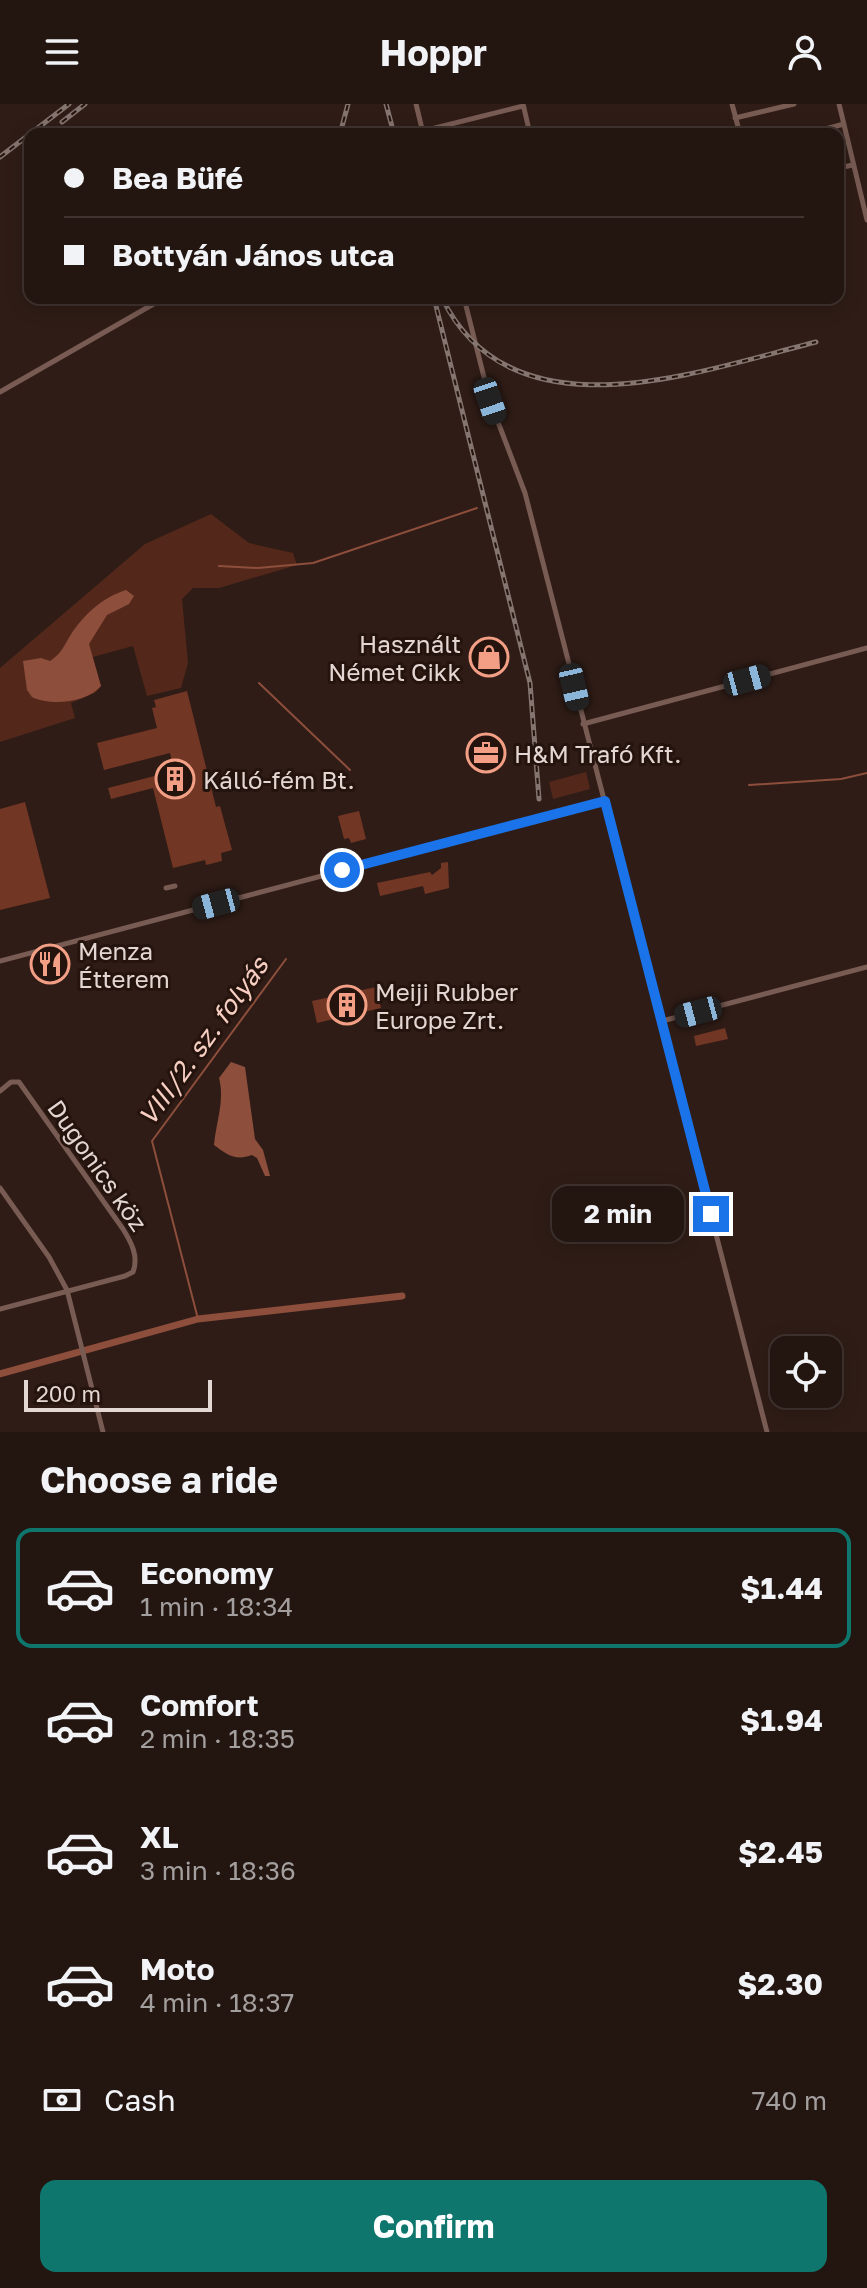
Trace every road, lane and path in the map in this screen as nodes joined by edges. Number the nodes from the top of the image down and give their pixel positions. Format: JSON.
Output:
{"nodes":[{"id":1,"x":416,"y":104,"type":"edge"},
{"id":2,"x":732,"y":104,"type":"edge"},
{"id":3,"x":794,"y":104,"type":"edge"},
{"id":4,"x":839,"y":104,"type":"edge"},
{"id":5,"x":523,"y":105,"type":"edge"},
{"id":6,"x":735,"y":118,"type":"junction"},
{"id":7,"x":844,"y":124,"type":"junction"},
{"id":8,"x":422,"y":128,"type":"edge"},
{"id":9,"x":438,"y":128,"type":"edge"},
{"id":10,"x":529,"y":128,"type":"edge"},
{"id":11,"x":738,"y":128,"type":"edge"},
{"id":12,"x":829,"y":128,"type":"edge"},
{"id":13,"x":853,"y":165,"type":"junction"},
{"id":14,"x":844,"y":167,"type":"edge"},
{"id":15,"x":867,"y":220,"type":"edge"},
{"id":16,"x":154,"y":304,"type":"edge"},
{"id":17,"x":466,"y":304,"type":"edge"},
{"id":18,"x":0,"y":392,"type":"edge"},
{"id":19,"x":867,"y":648,"type":"edge"},
{"id":20,"x":583,"y":724,"type":"junction"},
{"id":21,"x":605,"y":801,"type":"junction"},
{"id":22,"x":175,"y":886,"type":"dead end"},
{"id":23,"x":166,"y":888,"type":"dead end"},
{"id":24,"x":0,"y":961,"type":"edge"},
{"id":25,"x":867,"y":967,"type":"edge"},
{"id":26,"x":662,"y":1021,"type":"junction"},
{"id":27,"x":0,"y":1091,"type":"edge"},
{"id":28,"x":0,"y":1188,"type":"edge"},
{"id":29,"x":6,"y":1196,"type":"junction"},
{"id":30,"x":0,"y":1201,"type":"edge"},
{"id":31,"x":67,"y":1290,"type":"junction"},
{"id":32,"x":0,"y":1309,"type":"edge"},
{"id":33,"x":103,"y":1432,"type":"edge"},
{"id":34,"x":767,"y":1432,"type":"edge"}],
"edges":[{"from":1,"to":8,"type":"street"},
{"from":2,"to":6,"type":"street"},
{"from":3,"to":6,"type":"street"},
{"from":4,"to":7,"type":"street"},
{"from":5,"to":9,"type":"street"},
{"from":5,"to":10,"type":"street"},
{"from":6,"to":11,"type":"street"},
{"from":7,"to":12,"type":"street"},
{"from":7,"to":13,"type":"street"},
{"from":13,"to":14,"type":"street"},
{"from":13,"to":15,"type":"street"},
{"from":16,"to":18,"type":"street"},
{"from":17,"to":20,"type":"street"},
{"from":19,"to":20,"type":"street"},
{"from":20,"to":21,"type":"street"},
{"from":21,"to":24,"type":"street"},
{"from":21,"to":26,"type":"street"},
{"from":22,"to":23,"type":"street"},
{"from":25,"to":26,"type":"street"},
{"from":26,"to":34,"type":"street"},
{"from":27,"to":31,"type":"street","name":"Dugonics köz"},
{"from":28,"to":29,"type":"street"},
{"from":29,"to":30,"type":"street"},
{"from":29,"to":31,"type":"street"},
{"from":31,"to":32,"type":"street"},
{"from":31,"to":33,"type":"street"}]}
